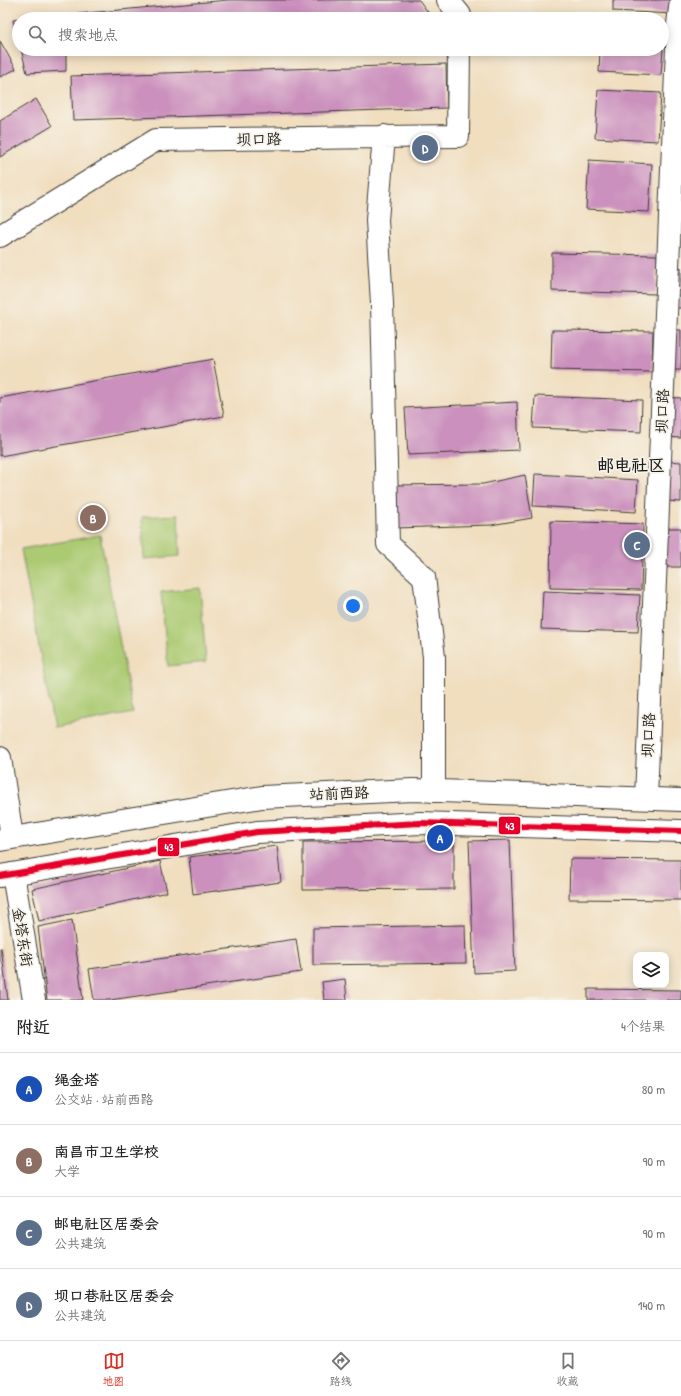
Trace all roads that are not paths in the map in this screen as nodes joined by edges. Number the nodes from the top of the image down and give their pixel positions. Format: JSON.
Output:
{"nodes":[{"id":1,"x":448,"y":0,"type":"edge"},
{"id":2,"x":681,"y":0,"type":"edge"},
{"id":3,"x":458,"y":12,"type":"edge"},
{"id":4,"x":460,"y":56,"type":"edge"},
{"id":5,"x":384,"y":136,"type":"junction"},
{"id":6,"x":0,"y":236,"type":"edge"},
{"id":7,"x":0,"y":758,"type":"edge"},
{"id":8,"x":434,"y":791,"type":"junction"},
{"id":9,"x":646,"y":798,"type":"junction"},
{"id":10,"x":681,"y":800,"type":"edge"},
{"id":11,"x":681,"y":831,"type":"edge"},
{"id":12,"x":6,"y":838,"type":"edge"},
{"id":13,"x":7,"y":875,"type":"edge"},
{"id":14,"x":34,"y":1000,"type":"edge"}],
"edges":[{"from":1,"to":3,"type":"main road"},
{"from":2,"to":9,"type":"main road","name":"坝口路"},
{"from":4,"to":5,"type":"main road","name":"坝口路"},
{"from":5,"to":6,"type":"main road","name":"坝口路"},
{"from":5,"to":8,"type":"main road"},
{"from":7,"to":12,"type":"main road"},
{"from":8,"to":9,"type":"main road","name":"站前西路"},
{"from":8,"to":12,"type":"main road","name":"站前西路"},
{"from":9,"to":10,"type":"main road","name":"站前西路"},
{"from":11,"to":13,"type":"main road"},
{"from":13,"to":14,"type":"main road","name":"金塔东街"}]}
